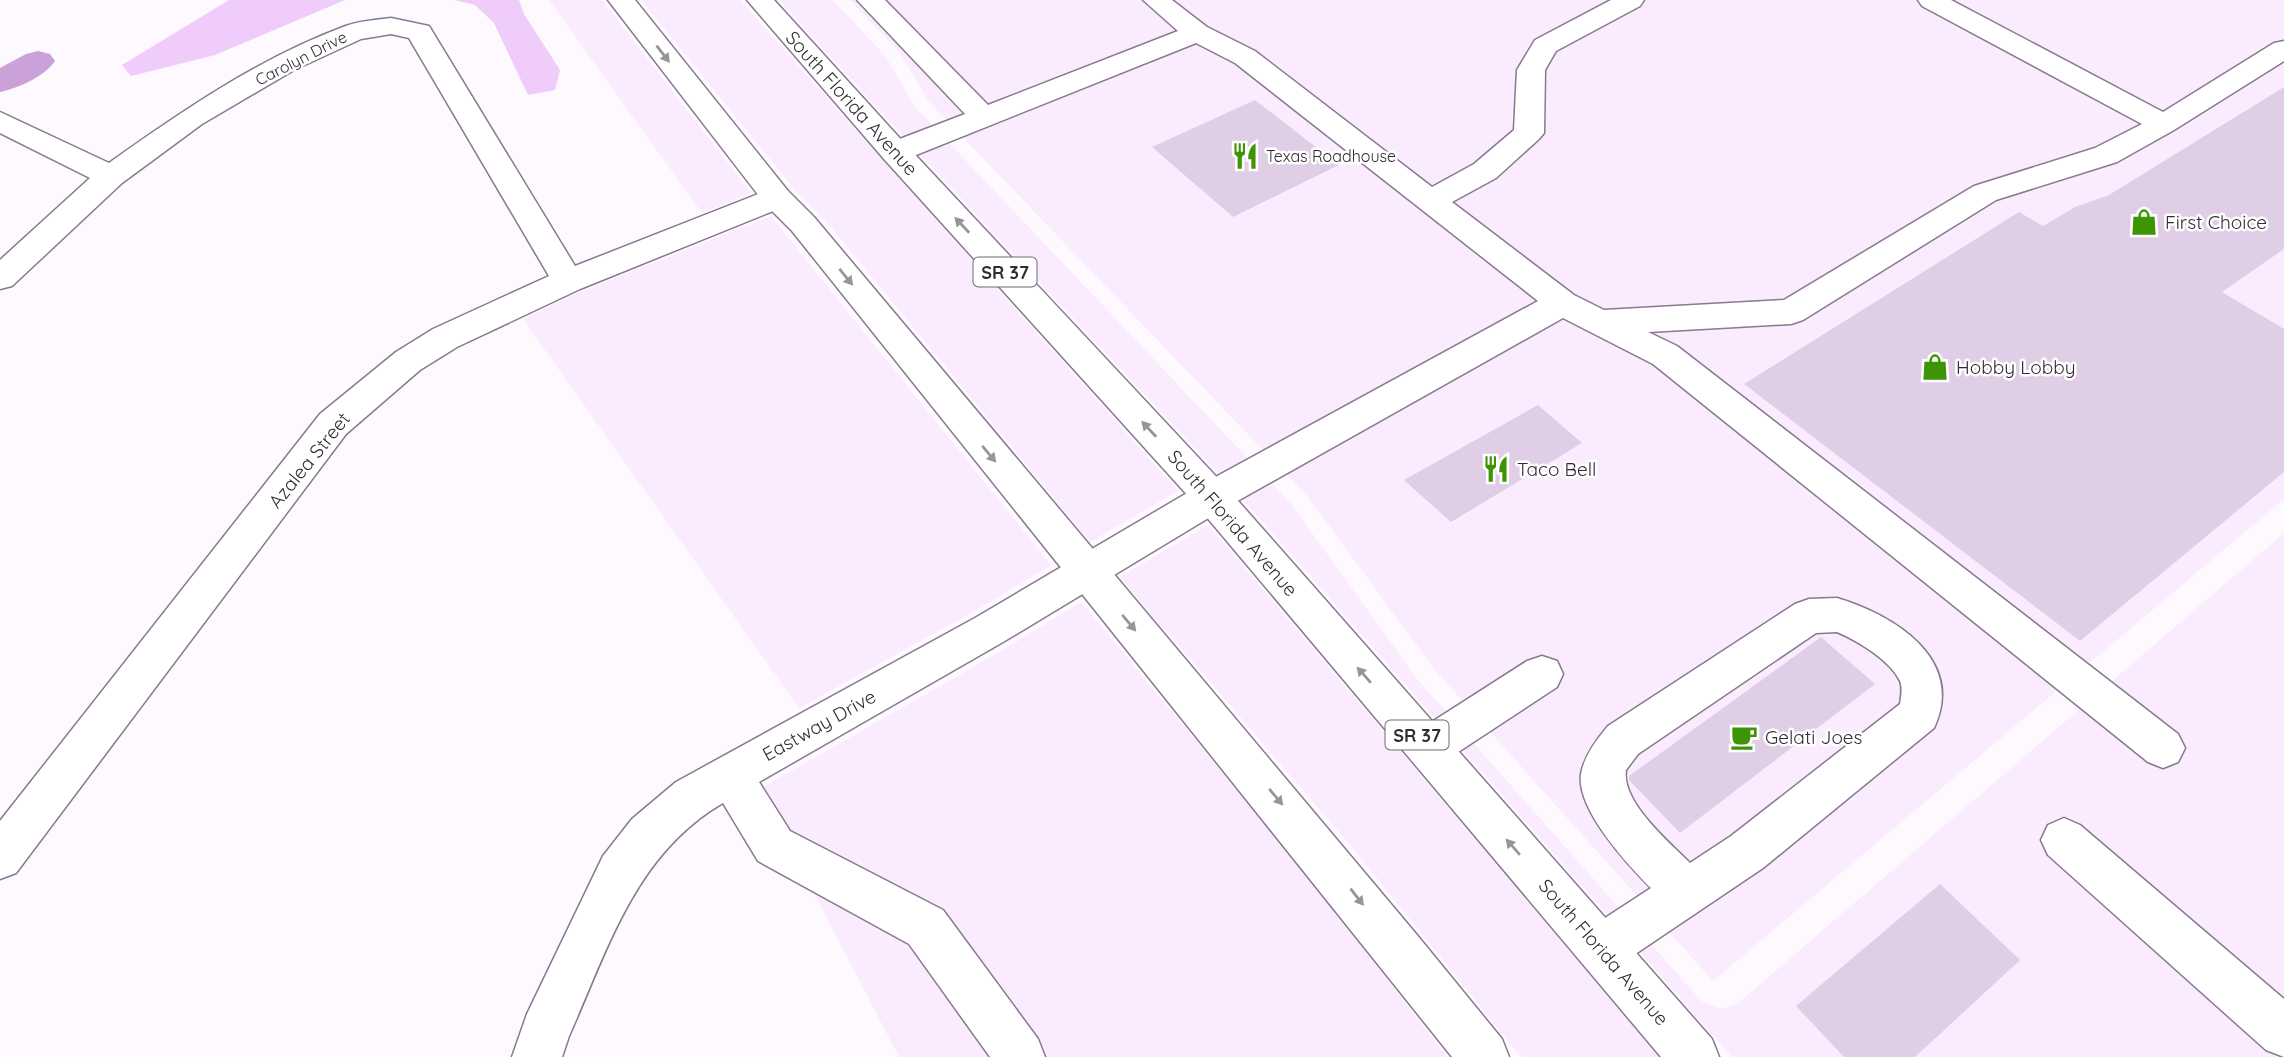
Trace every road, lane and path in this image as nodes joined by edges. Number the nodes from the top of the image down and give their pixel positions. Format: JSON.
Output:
{"nodes":[{"id":1,"x":621,"y":0,"type":"edge"},
{"id":2,"x":760,"y":0,"type":"edge"},
{"id":3,"x":870,"y":0,"type":"edge"},
{"id":4,"x":1156,"y":0,"type":"edge"},
{"id":5,"x":1630,"y":0,"type":"edge"},
{"id":6,"x":1931,"y":0,"type":"edge"},
{"id":7,"x":1196,"y":33,"type":"junction"},
{"id":8,"x":2284,"y":49,"type":"edge"},
{"id":9,"x":983,"y":116,"type":"junction"},
{"id":10,"x":0,"y":121,"type":"edge"},
{"id":11,"x":2164,"y":124,"type":"junction"},
{"id":12,"x":895,"y":152,"type":"junction"},
{"id":13,"x":111,"y":176,"type":"junction"},
{"id":14,"x":778,"y":198,"type":"junction"},
{"id":15,"x":1430,"y":201,"type":"junction"},
{"id":16,"x":0,"y":278,"type":"edge"},
{"id":17,"x":568,"y":281,"type":"junction"},
{"id":18,"x":1562,"y":303,"type":"junction"},
{"id":19,"x":1600,"y":322,"type":"junction"},
{"id":20,"x":1212,"y":497,"type":"junction"},
{"id":21,"x":1086,"y":571,"type":"junction"},
{"id":22,"x":1542,"y":674,"type":"dead end"},
{"id":23,"x":1428,"y":748,"type":"junction"},
{"id":24,"x":2162,"y":748,"type":"dead end"},
{"id":25,"x":730,"y":775,"type":"junction"},
{"id":26,"x":2064,"y":839,"type":"dead end"},
{"id":27,"x":0,"y":857,"type":"edge"},
{"id":28,"x":1687,"y":892,"type":"junction"},
{"id":29,"x":1602,"y":948,"type":"junction"},
{"id":30,"x":2284,"y":1032,"type":"edge"},
{"id":31,"x":537,"y":1057,"type":"edge"},
{"id":32,"x":1020,"y":1057,"type":"edge"},
{"id":33,"x":1484,"y":1057,"type":"edge"},
{"id":34,"x":1694,"y":1057,"type":"edge"}],
"edges":[{"from":1,"to":14,"type":"main road","one_way":true},
{"from":2,"to":12,"type":"main road","name":"South Florida Avenue","number":"SR 37"},
{"from":3,"to":9,"type":"main road"},
{"from":4,"to":7,"type":"main road"},
{"from":5,"to":15,"type":"main road"},
{"from":6,"to":11,"type":"main road"},
{"from":7,"to":9,"type":"main road"},
{"from":7,"to":15,"type":"main road"},
{"from":8,"to":11,"type":"main road"},
{"from":9,"to":12,"type":"main road"},
{"from":10,"to":13,"type":"main road"},
{"from":11,"to":19,"type":"main road"},
{"from":20,"to":12,"type":"main road","name":"South Florida Avenue","number":"SR 37","one_way":true},
{"from":13,"to":16,"type":"main road","name":"Carolyn Drive"},
{"from":13,"to":17,"type":"main road","name":"Carolyn Drive"},
{"from":14,"to":17,"type":"main road","name":"Azalea Street"},
{"from":14,"to":21,"type":"main road","one_way":true},
{"from":15,"to":18,"type":"main road"},
{"from":17,"to":27,"type":"main road","name":"Azalea Street"},
{"from":18,"to":19,"type":"main road"},
{"from":18,"to":20,"type":"main road","name":"Eastway Drive"},
{"from":19,"to":24,"type":"main road"},
{"from":20,"to":21,"type":"main road","name":"Eastway Drive"},
{"from":23,"to":20,"type":"main road","name":"South Florida Avenue","number":"SR 37","one_way":true},
{"from":21,"to":25,"type":"main road","name":"Eastway Drive"},
{"from":21,"to":33,"type":"main road","one_way":true},
{"from":22,"to":23,"type":"main road"},
{"from":29,"to":23,"type":"main road","name":"South Florida Avenue","number":"SR 37","one_way":true},
{"from":25,"to":31,"type":"main road","name":"Eastway Drive"},
{"from":25,"to":32,"type":"main road"},
{"from":26,"to":30,"type":"main road"},
{"from":28,"to":28,"type":"main road"},
{"from":28,"to":29,"type":"main road"},
{"from":29,"to":34,"type":"main road","name":"South Florida Avenue","number":"SR 37"}]}
